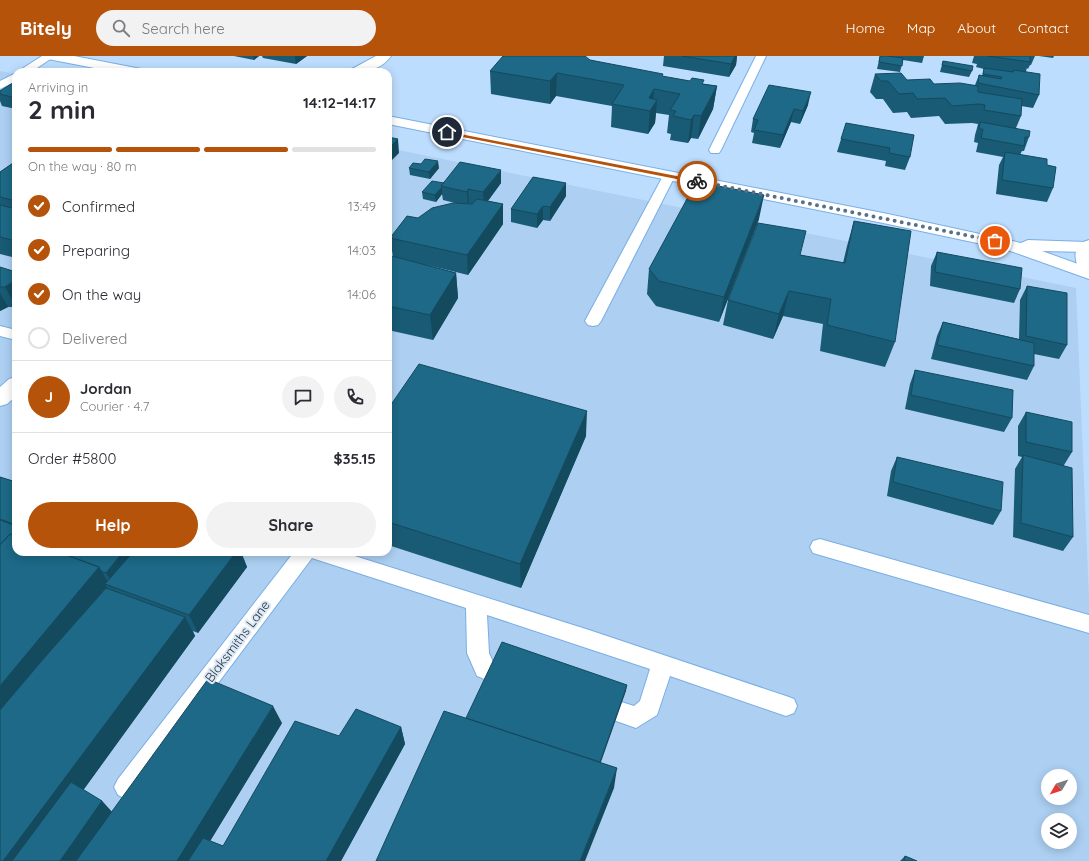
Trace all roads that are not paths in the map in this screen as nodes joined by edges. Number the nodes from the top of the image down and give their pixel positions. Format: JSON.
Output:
{"nodes":[{"id":1,"x":50,"y":56,"type":"edge"},
{"id":2,"x":53,"y":56,"type":"edge"},
{"id":3,"x":761,"y":56,"type":"edge"},
{"id":4,"x":377,"y":64,"type":"edge"},
{"id":5,"x":30,"y":68,"type":"edge"},
{"id":6,"x":115,"y":68,"type":"edge"},
{"id":7,"x":367,"y":68,"type":"edge"},
{"id":8,"x":12,"y":78,"type":"edge"},
{"id":9,"x":0,"y":86,"type":"edge"},
{"id":10,"x":392,"y":121,"type":"edge"},
{"id":11,"x":715,"y":150,"type":"dead end"},
{"id":12,"x":669,"y":176,"type":"junction"},
{"id":13,"x":1010,"y":245,"type":"junction"},
{"id":14,"x":1088,"y":246,"type":"edge"},
{"id":15,"x":1089,"y":273,"type":"edge"},
{"id":16,"x":593,"y":321,"type":"dead end"},
{"id":17,"x":0,"y":330,"type":"edge"},
{"id":18,"x":12,"y":334,"type":"edge"},
{"id":19,"x":12,"y":388,"type":"edge"},
{"id":20,"x":0,"y":399,"type":"edge"},
{"id":21,"x":820,"y":547,"type":"dead end"},
{"id":22,"x":301,"y":556,"type":"edge"},
{"id":23,"x":329,"y":556,"type":"edge"},
{"id":24,"x":476,"y":603,"type":"junction"},
{"id":25,"x":1089,"y":624,"type":"edge"},
{"id":26,"x":663,"y":664,"type":"junction"},
{"id":27,"x":531,"y":683,"type":"edge"},
{"id":28,"x":576,"y":698,"type":"edge"},
{"id":29,"x":786,"y":706,"type":"dead end"},
{"id":30,"x":126,"y":787,"type":"dead end"}],
"edges":[{"from":1,"to":5,"type":"lane"},
{"from":2,"to":6,"type":"street"},
{"from":3,"to":11,"type":"lane"},
{"from":4,"to":7,"type":"street"},
{"from":8,"to":9,"type":"lane"},
{"from":10,"to":12,"type":"street"},
{"from":12,"to":13,"type":"street"},
{"from":12,"to":16,"type":"lane"},
{"from":13,"to":14,"type":"street"},
{"from":13,"to":15,"type":"street"},
{"from":14,"to":15,"type":"street"},
{"from":17,"to":18,"type":"lane"},
{"from":19,"to":20,"type":"street"},
{"from":21,"to":25,"type":"lane"},
{"from":22,"to":30,"type":"lane","name":"Blaksmiths Lane"},
{"from":23,"to":24,"type":"lane"},
{"from":24,"to":26,"type":"lane"},
{"from":24,"to":27,"type":"lane"},
{"from":26,"to":28,"type":"lane"},
{"from":26,"to":29,"type":"lane"}]}
